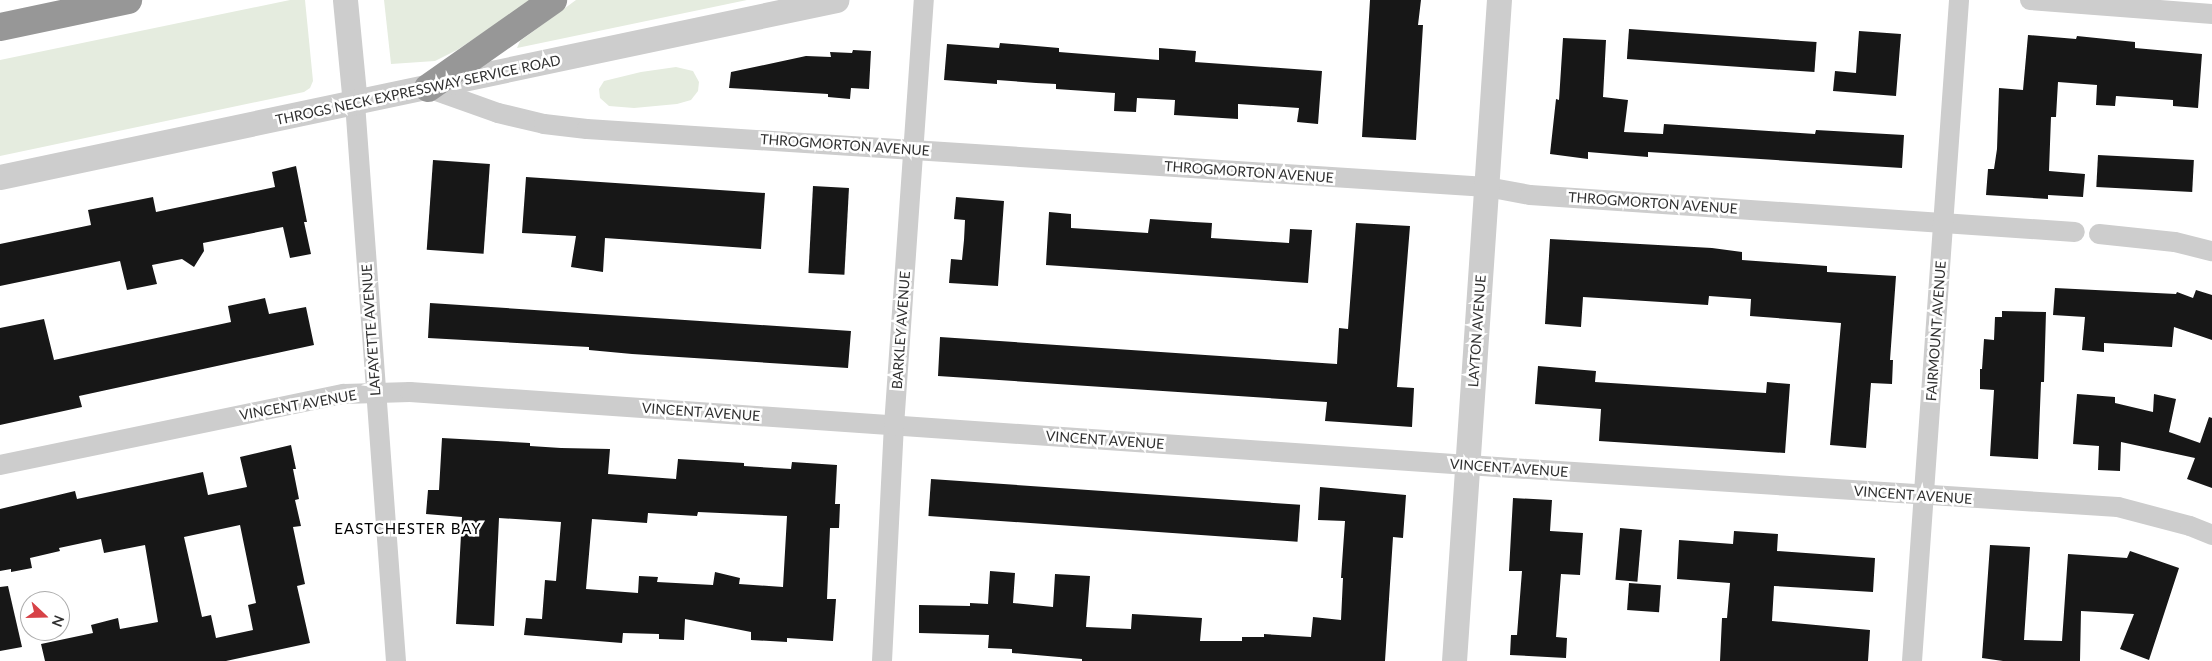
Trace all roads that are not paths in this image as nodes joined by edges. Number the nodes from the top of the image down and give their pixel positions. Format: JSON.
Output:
{"nodes":[{"id":1,"x":128,"y":0,"type":"edge"},
{"id":2,"x":553,"y":0,"type":"edge"},
{"id":3,"x":836,"y":0,"type":"edge"},
{"id":4,"x":924,"y":0,"type":"edge"},
{"id":5,"x":1499,"y":0,"type":"edge"},
{"id":6,"x":1959,"y":0,"type":"edge"},
{"id":7,"x":2030,"y":0,"type":"edge"},
{"id":8,"x":346,"y":10,"type":"edge"},
{"id":9,"x":2212,"y":14,"type":"edge"},
{"id":10,"x":0,"y":27,"type":"edge"},
{"id":11,"x":428,"y":88,"type":"junction"},
{"id":12,"x":355,"y":103,"type":"junction"},
{"id":13,"x":913,"y":150,"type":"junction"},
{"id":14,"x":0,"y":177,"type":"edge"},
{"id":15,"x":1486,"y":187,"type":"junction"},
{"id":16,"x":1944,"y":222,"type":"junction"},
{"id":17,"x":2075,"y":232,"type":"dead end"},
{"id":18,"x":2099,"y":234,"type":"dead end"},
{"id":19,"x":2212,"y":251,"type":"edge"},
{"id":20,"x":376,"y":392,"type":"junction"},
{"id":21,"x":894,"y":426,"type":"junction"},
{"id":22,"x":0,"y":465,"type":"edge"},
{"id":23,"x":1468,"y":465,"type":"junction"},
{"id":24,"x":1925,"y":496,"type":"junction"},
{"id":25,"x":2212,"y":535,"type":"edge"},
{"id":26,"x":396,"y":661,"type":"edge"},
{"id":27,"x":882,"y":661,"type":"edge"},
{"id":28,"x":1454,"y":661,"type":"edge"},
{"id":29,"x":1912,"y":661,"type":"edge"}],
"edges":[{"from":1,"to":10,"type":"highway"},
{"from":2,"to":11,"type":"highway"},
{"from":3,"to":11,"type":"street","name":"THROGS NECK EXPRESSWAY SERVICE ROAD"},
{"from":4,"to":13,"type":"street","name":"BARKLEY AVENUE"},
{"from":5,"to":15,"type":"street","name":"LAYTON AVENUE"},
{"from":6,"to":16,"type":"street","name":"FAIRMOUNT AVENUE"},
{"from":7,"to":9,"type":"street"},
{"from":8,"to":12,"type":"street","name":"LAFAYETTE AVENUE"},
{"from":11,"to":12,"type":"street","name":"THROGS NECK EXPRESSWAY SERVICE ROAD"},
{"from":11,"to":13,"type":"street","name":"THROGMORTON AVENUE"},
{"from":12,"to":14,"type":"street","name":"THROGS NECK EXPRESSWAY SERVICE ROAD"},
{"from":12,"to":20,"type":"street","name":"LAFAYETTE AVENUE"},
{"from":13,"to":15,"type":"street","name":"THROGMORTON AVENUE"},
{"from":13,"to":21,"type":"street","name":"BARKLEY AVENUE"},
{"from":15,"to":16,"type":"street","name":"THROGMORTON AVENUE"},
{"from":15,"to":23,"type":"street","name":"LAYTON AVENUE"},
{"from":16,"to":17,"type":"street","name":"THROGMORTON AVENUE"},
{"from":16,"to":24,"type":"street","name":"FAIRMOUNT AVENUE"},
{"from":18,"to":19,"type":"street"},
{"from":20,"to":21,"type":"street","name":"VINCENT AVENUE"},
{"from":20,"to":22,"type":"street","name":"VINCENT AVENUE"},
{"from":20,"to":26,"type":"street","name":"LAFAYETTE AVENUE"},
{"from":21,"to":23,"type":"street","name":"VINCENT AVENUE"},
{"from":21,"to":27,"type":"street","name":"BARKLEY AVENUE"},
{"from":23,"to":24,"type":"street","name":"VINCENT AVENUE"},
{"from":23,"to":28,"type":"street","name":"LAYTON AVENUE"},
{"from":24,"to":25,"type":"street","name":"VINCENT AVENUE"},
{"from":24,"to":29,"type":"street","name":"FAIRMOUNT AVENUE"}]}
